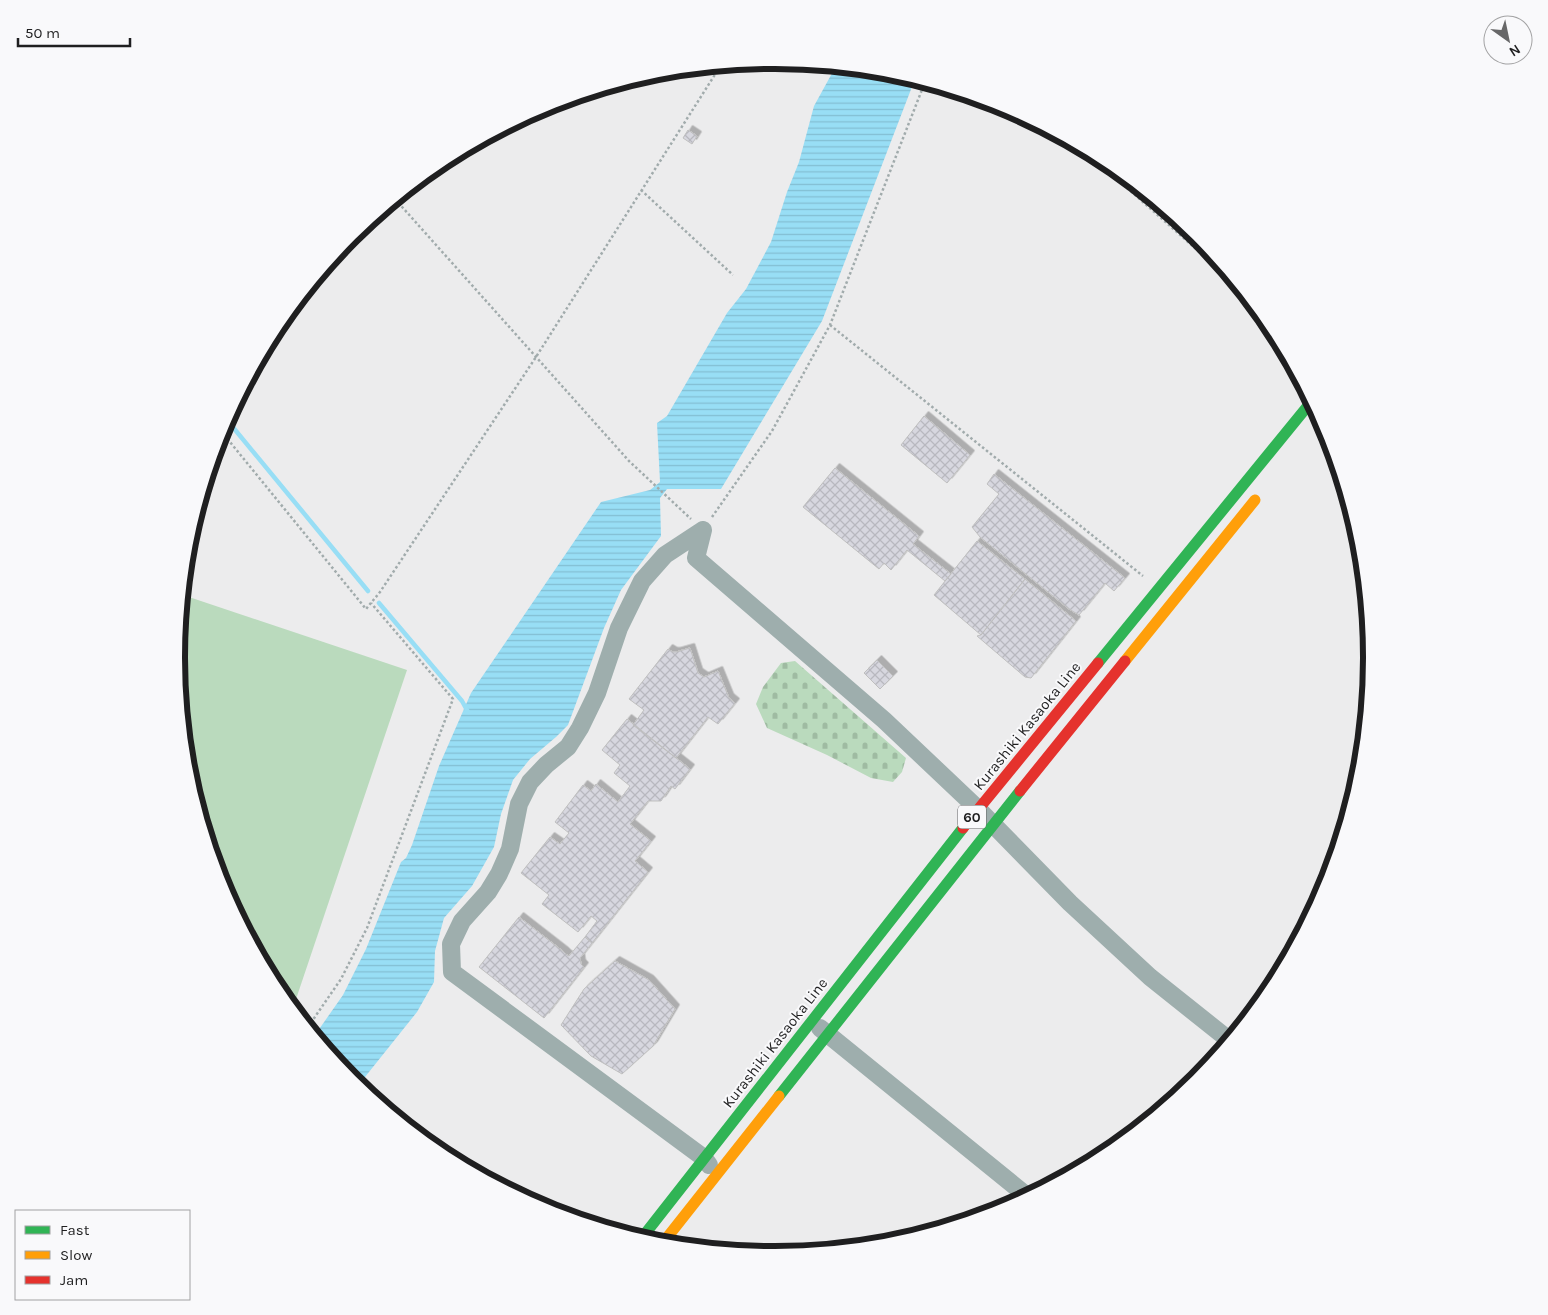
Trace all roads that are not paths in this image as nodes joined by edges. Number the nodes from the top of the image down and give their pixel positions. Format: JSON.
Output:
{"nodes":[{"id":1,"x":1307,"y":408,"type":"edge"},
{"id":2,"x":1260,"y":495,"type":"dead end"},
{"id":3,"x":978,"y":810,"type":"junction"},
{"id":4,"x":993,"y":825,"type":"junction"},
{"id":5,"x":812,"y":1022,"type":"junction"},
{"id":6,"x":827,"y":1034,"type":"junction"},
{"id":7,"x":1225,"y":1036,"type":"edge"},
{"id":8,"x":704,"y":1158,"type":"junction"},
{"id":9,"x":716,"y":1174,"type":"junction"},
{"id":10,"x":1021,"y":1191,"type":"edge"},
{"id":11,"x":646,"y":1232,"type":"edge"},
{"id":12,"x":668,"y":1236,"type":"edge"}],
"edges":[{"from":1,"to":3,"type":"main road","name":"Kurashiki Kasaoka Line","number":"60"},
{"from":2,"to":4,"type":"main road","number":"60"},
{"from":3,"to":4,"type":"street"},
{"from":3,"to":5,"type":"main road","name":"Kurashiki Kasaoka Line","number":"60"},
{"from":3,"to":8,"type":"street"},
{"from":4,"to":6,"type":"main road","number":"60"},
{"from":4,"to":7,"type":"street"},
{"from":5,"to":6,"type":"street"},
{"from":5,"to":8,"type":"main road","name":"Kurashiki Kasaoka Line","number":"60"},
{"from":6,"to":9,"type":"main road","number":"60"},
{"from":6,"to":10,"type":"street"},
{"from":8,"to":9,"type":"street"},
{"from":8,"to":11,"type":"main road","name":"Kurashiki Kasaoka Line","number":"60"},
{"from":9,"to":12,"type":"main road","number":"60"}]}
